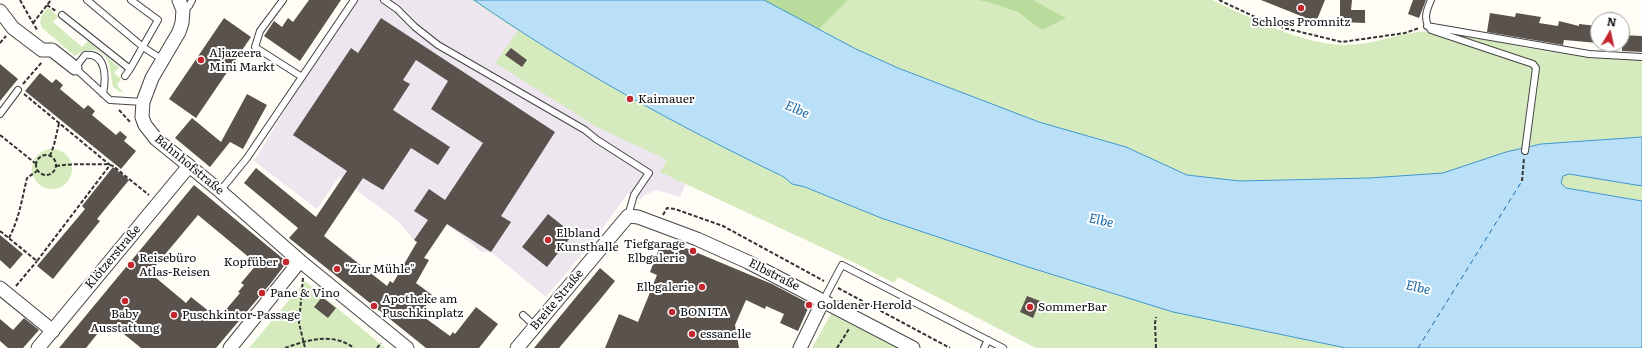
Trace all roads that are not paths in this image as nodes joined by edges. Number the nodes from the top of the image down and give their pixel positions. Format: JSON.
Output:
{"nodes":[{"id":1,"x":87,"y":0,"type":"edge"},
{"id":2,"x":131,"y":0,"type":"edge"},
{"id":3,"x":283,"y":0,"type":"edge"},
{"id":4,"x":354,"y":0,"type":"edge"},
{"id":5,"x":384,"y":0,"type":"edge"},
{"id":6,"x":1431,"y":0,"type":"edge"},
{"id":7,"x":185,"y":3,"type":"edge"},
{"id":8,"x":0,"y":11,"type":"edge"},
{"id":9,"x":62,"y":15,"type":"dead end"},
{"id":10,"x":1427,"y":26,"type":"junction"},
{"id":11,"x":143,"y":47,"type":"junction"},
{"id":12,"x":1642,"y":57,"type":"edge"},
{"id":13,"x":163,"y":60,"type":"junction"},
{"id":14,"x":75,"y":68,"type":"junction"},
{"id":15,"x":130,"y":69,"type":"junction"},
{"id":16,"x":125,"y":76,"type":"dead end"},
{"id":17,"x":302,"y":77,"type":"junction"},
{"id":18,"x":18,"y":90,"type":"road end"},
{"id":19,"x":103,"y":94,"type":"junction"},
{"id":20,"x":143,"y":102,"type":"junction"},
{"id":21,"x":0,"y":114,"type":"edge"},
{"id":22,"x":1525,"y":151,"type":"road end"},
{"id":23,"x":189,"y":166,"type":"junction"},
{"id":24,"x":220,"y":191,"type":"junction"},
{"id":25,"x":628,"y":216,"type":"junction"},
{"id":26,"x":300,"y":261,"type":"junction"},
{"id":27,"x":4,"y":291,"type":"edge"},
{"id":28,"x":823,"y":301,"type":"junction"},
{"id":29,"x":523,"y":315,"type":"dead end"},
{"id":30,"x":535,"y":326,"type":"junction"},
{"id":31,"x":53,"y":331,"type":"junction"},
{"id":32,"x":988,"y":340,"type":"junction"},
{"id":33,"x":38,"y":348,"type":"edge"},
{"id":34,"x":230,"y":348,"type":"edge"},
{"id":35,"x":407,"y":348,"type":"edge"},
{"id":36,"x":517,"y":348,"type":"edge"},
{"id":37,"x":800,"y":348,"type":"edge"},
{"id":38,"x":914,"y":348,"type":"edge"},
{"id":39,"x":984,"y":348,"type":"edge"},
{"id":40,"x":1003,"y":348,"type":"edge"}],
"edges":[{"from":1,"to":11,"type":"lane"},
{"from":2,"to":11,"type":"lane"},
{"from":3,"to":17,"type":"lane"},
{"from":4,"to":17,"type":"lane"},
{"from":5,"to":25,"type":"lane"},
{"from":6,"to":10,"type":"lane"},
{"from":7,"to":13,"type":"street","name":"Bahnhofstraße"},
{"from":8,"to":14,"type":"street"},
{"from":9,"to":15,"type":"lane"},
{"from":10,"to":12,"type":"lane"},
{"from":10,"to":22,"type":"lane"},
{"from":11,"to":13,"type":"lane"},
{"from":11,"to":15,"type":"lane"},
{"from":13,"to":20,"type":"street","name":"Bahnhofstraße"},
{"from":14,"to":19,"type":"lane"},
{"from":14,"to":19,"type":"lane"},
{"from":15,"to":16,"type":"lane"},
{"from":17,"to":24,"type":"lane"},
{"from":18,"to":21,"type":"lane"},
{"from":19,"to":20,"type":"lane"},
{"from":20,"to":23,"type":"street","name":"Bahnhofstraße"},
{"from":23,"to":24,"type":"street","name":"Bahnhofstraße"},
{"from":23,"to":31,"type":"street","name":"Klötzerstraße"},
{"from":24,"to":26,"type":"street","name":"Bahnhofstraße"},
{"from":25,"to":28,"type":"street","name":"Elbstraße"},
{"from":25,"to":30,"type":"street","name":"Breite Straße"},
{"from":26,"to":34,"type":"street"},
{"from":26,"to":35,"type":"street","name":"Bahnhofstraße"},
{"from":27,"to":31,"type":"street"},
{"from":28,"to":32,"type":"lane"},
{"from":28,"to":37,"type":"street"},
{"from":28,"to":38,"type":"street","name":"Elbstraße"},
{"from":29,"to":30,"type":"lane"},
{"from":30,"to":36,"type":"street","name":"Breite Straße"},
{"from":31,"to":33,"type":"street","name":"Klötzerstraße"},
{"from":32,"to":39,"type":"lane"},
{"from":32,"to":40,"type":"lane"}]}
